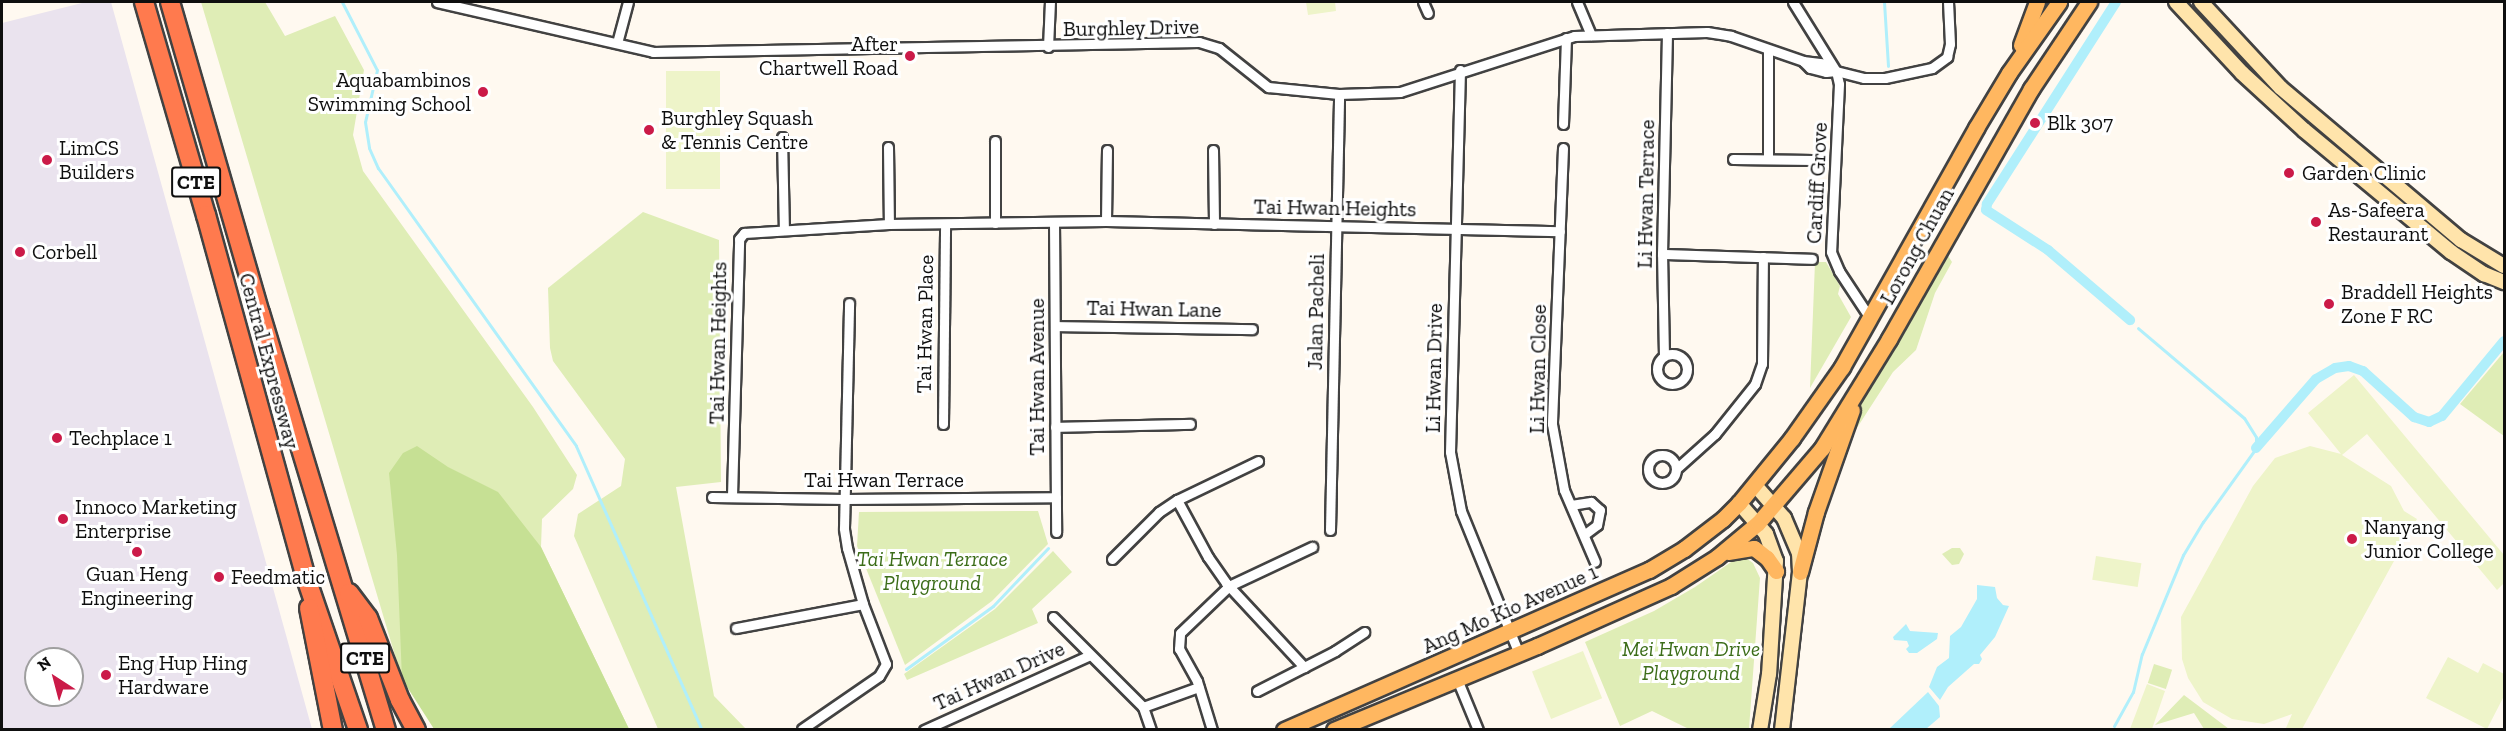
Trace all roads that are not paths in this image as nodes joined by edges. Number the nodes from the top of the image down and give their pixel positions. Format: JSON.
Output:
{"nodes":[{"id":1,"x":144,"y":2,"type":"edge"},
{"id":2,"x":171,"y":2,"type":"edge"},
{"id":3,"x":437,"y":2,"type":"edge"},
{"id":4,"x":628,"y":2,"type":"edge"},
{"id":5,"x":1050,"y":2,"type":"edge"},
{"id":6,"x":1423,"y":2,"type":"edge"},
{"id":7,"x":1577,"y":2,"type":"edge"},
{"id":8,"x":1793,"y":2,"type":"edge"},
{"id":9,"x":1948,"y":2,"type":"edge"},
{"id":10,"x":2037,"y":2,"type":"edge"},
{"id":11,"x":2059,"y":2,"type":"edge"},
{"id":12,"x":2096,"y":2,"type":"edge"},
{"id":13,"x":2176,"y":2,"type":"edge"},
{"id":14,"x":2201,"y":2,"type":"edge"},
{"id":15,"x":2085,"y":7,"type":"edge"},
{"id":16,"x":1428,"y":13,"type":"dead end"},
{"id":17,"x":1667,"y":33,"type":"junction"},
{"id":18,"x":1591,"y":35,"type":"junction"},
{"id":19,"x":1566,"y":38,"type":"junction"},
{"id":20,"x":617,"y":43,"type":"junction"},
{"id":21,"x":1817,"y":44,"type":"junction"},
{"id":22,"x":1048,"y":47,"type":"junction"},
{"id":23,"x":1768,"y":50,"type":"junction"},
{"id":24,"x":1803,"y":61,"type":"junction"},
{"id":25,"x":1460,"y":70,"type":"junction"},
{"id":26,"x":1836,"y":71,"type":"junction"},
{"id":27,"x":2009,"y":73,"type":"junction"},
{"id":28,"x":1340,"y":94,"type":"junction"},
{"id":29,"x":1563,"y":124,"type":"dead end"},
{"id":30,"x":782,"y":137,"type":"dead end"},
{"id":31,"x":995,"y":141,"type":"dead end"},
{"id":32,"x":888,"y":147,"type":"dead end"},
{"id":33,"x":1563,"y":148,"type":"dead end"},
{"id":34,"x":1107,"y":150,"type":"dead end"},
{"id":35,"x":1213,"y":150,"type":"dead end"},
{"id":36,"x":1733,"y":159,"type":"dead end"},
{"id":37,"x":1768,"y":159,"type":"junction"},
{"id":38,"x":1813,"y":160,"type":"dead end"},
{"id":39,"x":1054,"y":222,"type":"junction"},
{"id":40,"x":1106,"y":222,"type":"junction"},
{"id":41,"x":995,"y":223,"type":"junction"},
{"id":42,"x":889,"y":224,"type":"junction"},
{"id":43,"x":945,"y":224,"type":"junction"},
{"id":44,"x":1214,"y":224,"type":"junction"},
{"id":45,"x":1335,"y":226,"type":"junction"},
{"id":46,"x":1456,"y":227,"type":"junction"},
{"id":47,"x":784,"y":229,"type":"junction"},
{"id":48,"x":1560,"y":231,"type":"junction"},
{"id":49,"x":1662,"y":254,"type":"junction"},
{"id":50,"x":1763,"y":257,"type":"junction"},
{"id":51,"x":1812,"y":259,"type":"dead end"},
{"id":52,"x":2505,"y":266,"type":"edge"},
{"id":53,"x":2505,"y":282,"type":"edge"},
{"id":54,"x":849,"y":303,"type":"dead end"},
{"id":55,"x":1870,"y":318,"type":"junction"},
{"id":56,"x":1055,"y":326,"type":"junction"},
{"id":57,"x":1252,"y":329,"type":"dead end"},
{"id":58,"x":1664,"y":356,"type":"dead end"},
{"id":59,"x":1861,"y":384,"type":"junction"},
{"id":60,"x":943,"y":424,"type":"dead end"},
{"id":61,"x":1190,"y":424,"type":"dead end"},
{"id":62,"x":1055,"y":427,"type":"junction"},
{"id":63,"x":1258,"y":461,"type":"dead end"},
{"id":64,"x":1676,"y":469,"type":"dead end"},
{"id":65,"x":1755,"y":485,"type":"junction"},
{"id":66,"x":732,"y":496,"type":"junction"},
{"id":67,"x":1056,"y":496,"type":"junction"},
{"id":68,"x":712,"y":497,"type":"dead end"},
{"id":69,"x":845,"y":499,"type":"junction"},
{"id":70,"x":1176,"y":500,"type":"junction"},
{"id":71,"x":1739,"y":504,"type":"junction"},
{"id":72,"x":1775,"y":505,"type":"junction"},
{"id":73,"x":1572,"y":506,"type":"junction"},
{"id":74,"x":1758,"y":523,"type":"junction"},
{"id":75,"x":1330,"y":530,"type":"dead end"},
{"id":76,"x":1056,"y":532,"type":"dead end"},
{"id":77,"x":1585,"y":534,"type":"junction"},
{"id":78,"x":1312,"y":546,"type":"dead end"},
{"id":79,"x":1717,"y":556,"type":"junction"},
{"id":80,"x":1112,"y":559,"type":"dead end"},
{"id":81,"x":1595,"y":562,"type":"dead end"},
{"id":82,"x":1776,"y":571,"type":"junction"},
{"id":83,"x":1800,"y":572,"type":"junction"},
{"id":84,"x":305,"y":575,"type":"junction"},
{"id":85,"x":1229,"y":586,"type":"junction"},
{"id":86,"x":343,"y":587,"type":"junction"},
{"id":87,"x":863,"y":604,"type":"junction"},
{"id":88,"x":1053,"y":617,"type":"dead end"},
{"id":89,"x":736,"y":628,"type":"dead end"},
{"id":90,"x":1510,"y":630,"type":"junction"},
{"id":91,"x":1364,"y":632,"type":"dead end"},
{"id":92,"x":1519,"y":654,"type":"junction"},
{"id":93,"x":1090,"y":655,"type":"junction"},
{"id":94,"x":1304,"y":667,"type":"junction"},
{"id":95,"x":1457,"y":679,"type":"junction"},
{"id":96,"x":1199,"y":687,"type":"junction"},
{"id":97,"x":1257,"y":691,"type":"dead end"},
{"id":98,"x":1143,"y":707,"type":"junction"},
{"id":99,"x":333,"y":729,"type":"edge"},
{"id":100,"x":358,"y":729,"type":"edge"},
{"id":101,"x":386,"y":729,"type":"edge"},
{"id":102,"x":416,"y":729,"type":"edge"},
{"id":103,"x":802,"y":729,"type":"edge"},
{"id":104,"x":924,"y":729,"type":"edge"},
{"id":105,"x":1151,"y":729,"type":"edge"},
{"id":106,"x":1212,"y":729,"type":"edge"},
{"id":107,"x":1284,"y":729,"type":"edge"},
{"id":108,"x":1334,"y":729,"type":"edge"},
{"id":109,"x":1478,"y":729,"type":"edge"},
{"id":110,"x":1760,"y":729,"type":"edge"},
{"id":111,"x":1782,"y":729,"type":"edge"}],
"edges":[{"from":1,"to":84,"type":"highway","name":"Central Expressway","number":"CTE"},
{"from":2,"to":86,"type":"highway","name":"Central Expressway","number":"CTE"},
{"from":3,"to":20,"type":"street","name":"Burghley Drive"},
{"from":4,"to":20,"type":"street"},
{"from":5,"to":22,"type":"street"},
{"from":6,"to":16,"type":"street"},
{"from":7,"to":18,"type":"street"},
{"from":8,"to":21,"type":"street"},
{"from":9,"to":26,"type":"street","name":"Burghley Drive"},
{"from":10,"to":27,"type":"main road"},
{"from":11,"to":27,"type":"main road","name":"Lorong Chuan"},
{"from":12,"to":15,"type":"main road"},
{"from":13,"to":53,"type":"main road"},
{"from":14,"to":52,"type":"main road"},
{"from":15,"to":59,"type":"main road","name":"Lorong Chuan"},
{"from":17,"to":18,"type":"street","name":"Burghley Drive"},
{"from":17,"to":23,"type":"street","name":"Burghley Drive"},
{"from":17,"to":49,"type":"street","name":"Li Hwan Terrace"},
{"from":18,"to":19,"type":"street","name":"Burghley Drive"},
{"from":19,"to":25,"type":"street","name":"Burghley Drive"},
{"from":19,"to":29,"type":"street"},
{"from":20,"to":22,"type":"street","name":"Burghley Drive"},
{"from":21,"to":24,"type":"street"},
{"from":21,"to":26,"type":"street"},
{"from":22,"to":28,"type":"street","name":"Burghley Drive"},
{"from":23,"to":24,"type":"street","name":"Burghley Drive"},
{"from":23,"to":37,"type":"street"},
{"from":24,"to":26,"type":"street","name":"Burghley Drive"},
{"from":25,"to":28,"type":"street","name":"Burghley Drive"},
{"from":25,"to":46,"type":"street","name":"Li Hwan Drive"},
{"from":26,"to":55,"type":"street","name":"Cardiff Grove"},
{"from":27,"to":55,"type":"main road","name":"Lorong Chuan"},
{"from":28,"to":45,"type":"street","name":"Jalan Pacheli"},
{"from":30,"to":47,"type":"street"},
{"from":31,"to":41,"type":"street"},
{"from":32,"to":42,"type":"street"},
{"from":33,"to":48,"type":"street","name":"Li Hwan Close"},
{"from":34,"to":40,"type":"street"},
{"from":35,"to":44,"type":"street"},
{"from":36,"to":37,"type":"street"},
{"from":37,"to":38,"type":"street"},
{"from":39,"to":40,"type":"street","name":"Tai Hwan Heights"},
{"from":39,"to":41,"type":"street","name":"Tai Hwan Heights"},
{"from":39,"to":56,"type":"street","name":"Tai Hwan Avenue"},
{"from":40,"to":44,"type":"street","name":"Tai Hwan Heights"},
{"from":41,"to":43,"type":"street","name":"Tai Hwan Heights"},
{"from":42,"to":43,"type":"street","name":"Tai Hwan Heights"},
{"from":42,"to":47,"type":"street","name":"Tai Hwan Heights"},
{"from":43,"to":60,"type":"street","name":"Tai Hwan Place"},
{"from":44,"to":45,"type":"street","name":"Tai Hwan Heights"},
{"from":45,"to":46,"type":"street","name":"Tai Hwan Heights"},
{"from":45,"to":75,"type":"street","name":"Jalan Pacheli"},
{"from":46,"to":48,"type":"street"},
{"from":46,"to":90,"type":"street","name":"Li Hwan Drive"},
{"from":47,"to":66,"type":"street","name":"Tai Hwan Heights"},
{"from":48,"to":73,"type":"street","name":"Li Hwan Close"},
{"from":49,"to":50,"type":"street"},
{"from":49,"to":58,"type":"street","name":"Li Hwan Terrace"},
{"from":50,"to":51,"type":"street"},
{"from":50,"to":64,"type":"street"},
{"from":54,"to":69,"type":"street"},
{"from":55,"to":65,"type":"main road","name":"Lorong Chuan"},
{"from":56,"to":57,"type":"street","name":"Tai Hwan Lane"},
{"from":56,"to":62,"type":"street","name":"Tai Hwan Avenue"},
{"from":59,"to":72,"type":"main road","name":"Lorong Chuan"},
{"from":59,"to":83,"type":"main road"},
{"from":61,"to":62,"type":"street"},
{"from":62,"to":67,"type":"street","name":"Tai Hwan Avenue"},
{"from":63,"to":70,"type":"street"},
{"from":65,"to":71,"type":"main road","name":"Lorong Chuan"},
{"from":65,"to":72,"type":"main road"},
{"from":66,"to":68,"type":"street","name":"Tai Hwan Terrace"},
{"from":66,"to":69,"type":"street","name":"Tai Hwan Terrace"},
{"from":67,"to":69,"type":"street","name":"Tai Hwan Terrace"},
{"from":67,"to":76,"type":"street","name":"Tai Hwan Avenue"},
{"from":69,"to":87,"type":"street"},
{"from":70,"to":80,"type":"street"},
{"from":70,"to":85,"type":"street"},
{"from":71,"to":74,"type":"main road"},
{"from":71,"to":90,"type":"main road","name":"Ang Mo Kio Avenue 1"},
{"from":72,"to":74,"type":"main road","name":"Lorong Chuan"},
{"from":72,"to":83,"type":"main road"},
{"from":73,"to":77,"type":"street","name":"Li Hwan Close"},
{"from":73,"to":77,"type":"street"},
{"from":74,"to":79,"type":"main road","name":"Ang Mo Kio Avenue 1"},
{"from":74,"to":82,"type":"main road"},
{"from":77,"to":81,"type":"street","name":"Li Hwan Close"},
{"from":78,"to":85,"type":"street"},
{"from":79,"to":82,"type":"main road"},
{"from":79,"to":92,"type":"main road","name":"Ang Mo Kio Avenue 1"},
{"from":82,"to":110,"type":"main road"},
{"from":83,"to":111,"type":"main road"},
{"from":84,"to":99,"type":"highway"},
{"from":84,"to":100,"type":"highway","name":"Central Expressway","number":"CTE"},
{"from":85,"to":94,"type":"street"},
{"from":85,"to":96,"type":"street"},
{"from":86,"to":101,"type":"highway","name":"Central Expressway","number":"CTE"},
{"from":86,"to":102,"type":"highway"},
{"from":87,"to":89,"type":"street"},
{"from":87,"to":103,"type":"street"},
{"from":88,"to":93,"type":"street"},
{"from":90,"to":92,"type":"street","name":"Li Hwan Drive"},
{"from":90,"to":107,"type":"main road","name":"Ang Mo Kio Avenue 1"},
{"from":91,"to":94,"type":"street"},
{"from":92,"to":95,"type":"main road","name":"Ang Mo Kio Avenue 1"},
{"from":93,"to":98,"type":"street"},
{"from":93,"to":104,"type":"street","name":"Tai Hwan Drive"},
{"from":94,"to":97,"type":"street"},
{"from":95,"to":108,"type":"main road","name":"Ang Mo Kio Avenue 1"},
{"from":95,"to":109,"type":"street"},
{"from":96,"to":98,"type":"street"},
{"from":96,"to":106,"type":"street"},
{"from":98,"to":105,"type":"street"}]}
